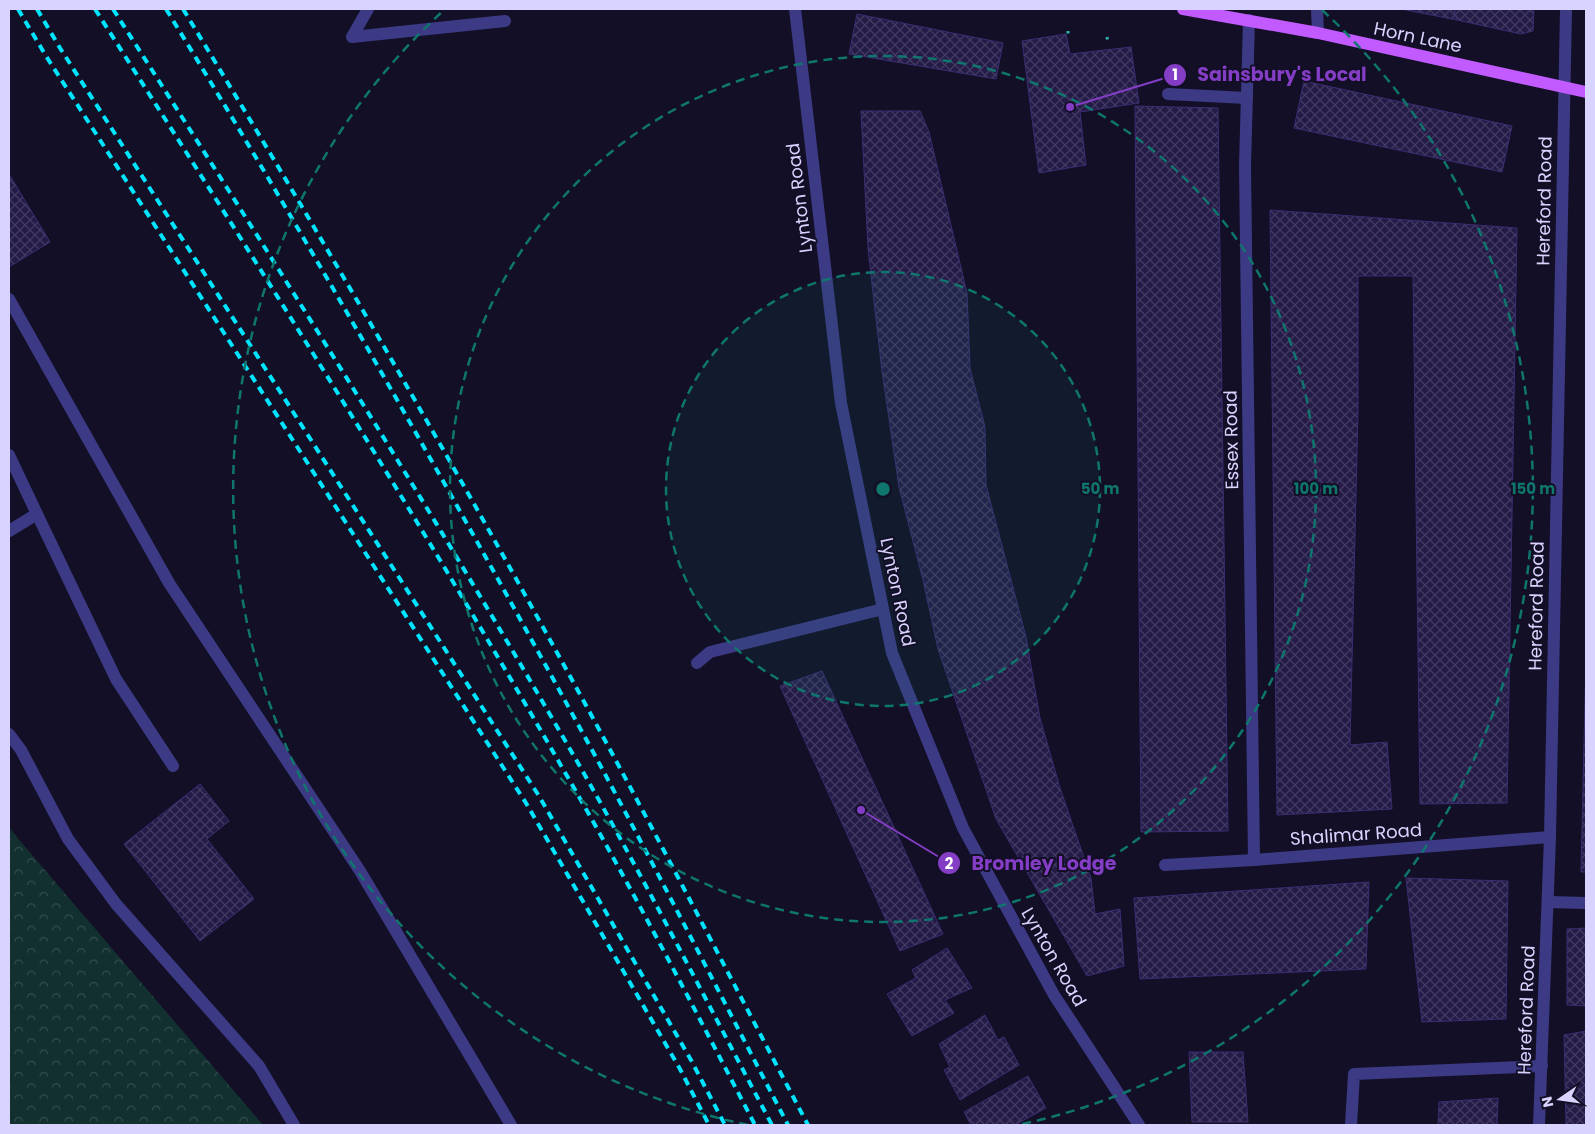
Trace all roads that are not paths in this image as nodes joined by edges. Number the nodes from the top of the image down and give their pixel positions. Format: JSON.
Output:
{"nodes":[{"id":1,"x":368,"y":9,"type":"edge"},
{"id":2,"x":794,"y":9,"type":"edge"},
{"id":3,"x":1183,"y":9,"type":"edge"},
{"id":4,"x":1317,"y":9,"type":"edge"},
{"id":5,"x":1566,"y":9,"type":"edge"},
{"id":6,"x":1249,"y":20,"type":"junction"},
{"id":7,"x":505,"y":21,"type":"dead end"},
{"id":8,"x":1318,"y":32,"type":"junction"},
{"id":9,"x":1564,"y":87,"type":"junction"},
{"id":10,"x":1586,"y":92,"type":"edge"},
{"id":11,"x":1168,"y":94,"type":"dead end"},
{"id":12,"x":1247,"y":98,"type":"junction"},
{"id":13,"x":9,"y":299,"type":"edge"},
{"id":14,"x":9,"y":455,"type":"edge"},
{"id":15,"x":38,"y":514,"type":"junction"},
{"id":16,"x":9,"y":531,"type":"edge"},
{"id":17,"x":883,"y":610,"type":"junction"},
{"id":18,"x":697,"y":663,"type":"dead end"},
{"id":19,"x":9,"y":734,"type":"edge"},
{"id":20,"x":173,"y":766,"type":"dead end"},
{"id":21,"x":1550,"y":836,"type":"junction"},
{"id":22,"x":1254,"y":860,"type":"junction"},
{"id":23,"x":1165,"y":865,"type":"dead end"},
{"id":24,"x":1548,"y":902,"type":"junction"},
{"id":25,"x":1586,"y":902,"type":"edge"},
{"id":26,"x":1542,"y":1066,"type":"junction"},
{"id":27,"x":294,"y":1125,"type":"edge"},
{"id":28,"x":511,"y":1125,"type":"edge"},
{"id":29,"x":1139,"y":1125,"type":"edge"},
{"id":30,"x":1351,"y":1125,"type":"edge"},
{"id":31,"x":1539,"y":1125,"type":"edge"}],
"edges":[{"from":1,"to":7,"type":"street"},
{"from":2,"to":17,"type":"street","name":"Lynton Road"},
{"from":3,"to":6,"type":"main road","name":"Horn Lane"},
{"from":4,"to":8,"type":"street"},
{"from":5,"to":9,"type":"street","name":"Hereford Road"},
{"from":6,"to":8,"type":"main road","name":"Horn Lane"},
{"from":6,"to":12,"type":"street","name":"Essex Road"},
{"from":8,"to":9,"type":"main road","name":"Horn Lane"},
{"from":9,"to":10,"type":"main road","name":"Horn Lane"},
{"from":9,"to":21,"type":"street","name":"Hereford Road"},
{"from":11,"to":12,"type":"street"},
{"from":12,"to":22,"type":"street","name":"Essex Road"},
{"from":13,"to":28,"type":"street"},
{"from":14,"to":15,"type":"street"},
{"from":15,"to":16,"type":"street"},
{"from":15,"to":20,"type":"street"},
{"from":17,"to":18,"type":"street"},
{"from":17,"to":29,"type":"street","name":"Lynton Road"},
{"from":19,"to":27,"type":"street"},
{"from":21,"to":22,"type":"street","name":"Shalimar Road"},
{"from":21,"to":24,"type":"street","name":"Hereford Road"},
{"from":22,"to":23,"type":"street","name":"Shalimar Road"},
{"from":24,"to":25,"type":"street"},
{"from":24,"to":26,"type":"street","name":"Hereford Road"},
{"from":26,"to":30,"type":"street"},
{"from":26,"to":31,"type":"street","name":"Hereford Road"}]}
